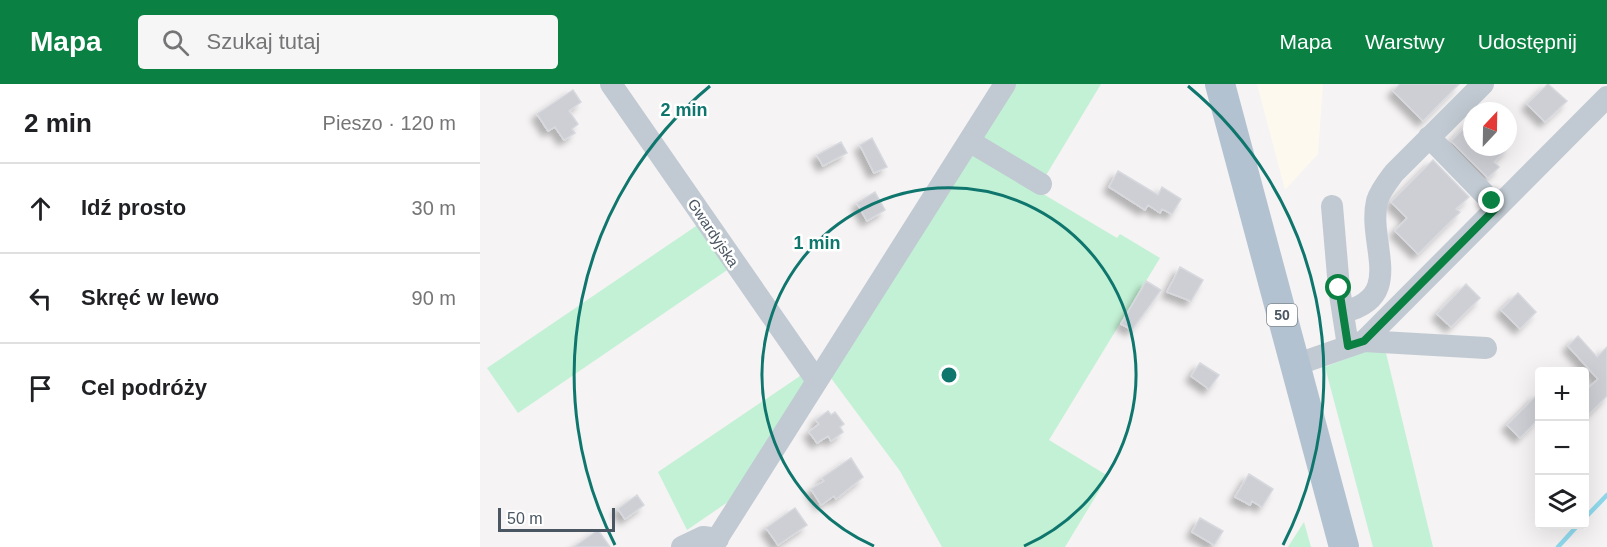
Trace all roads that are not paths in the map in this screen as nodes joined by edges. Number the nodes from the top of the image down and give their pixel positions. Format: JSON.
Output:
{"nodes":[{"id":1,"x":611,"y":84,"type":"edge"},
{"id":2,"x":1005,"y":84,"type":"edge"},
{"id":3,"x":1220,"y":84,"type":"edge"},
{"id":4,"x":1483,"y":84,"type":"edge"},
{"id":5,"x":1607,"y":97,"type":"edge"},
{"id":6,"x":1429,"y":138,"type":"junction"},
{"id":7,"x":969,"y":141,"type":"junction"},
{"id":8,"x":1041,"y":184,"type":"dead end"},
{"id":9,"x":1332,"y":206,"type":"dead end"},
{"id":10,"x":1497,"y":207,"type":"junction"},
{"id":11,"x":1342,"y":312,"type":"junction"},
{"id":12,"x":1356,"y":344,"type":"junction"},
{"id":13,"x":1486,"y":348,"type":"dead end"},
{"id":14,"x":1295,"y":365,"type":"junction"},
{"id":15,"x":817,"y":381,"type":"junction"},
{"id":16,"x":715,"y":543,"type":"edge"},
{"id":17,"x":682,"y":547,"type":"edge"},
{"id":18,"x":1344,"y":547,"type":"edge"}],
"edges":[{"from":1,"to":15,"type":"street","name":"Gwardyjska"},
{"from":2,"to":7,"type":"street"},
{"from":3,"to":14,"type":"main road","number":"50"},
{"from":4,"to":6,"type":"street"},
{"from":5,"to":10,"type":"street"},
{"from":6,"to":10,"type":"street"},
{"from":6,"to":11,"type":"street"},
{"from":7,"to":8,"type":"street"},
{"from":7,"to":15,"type":"street"},
{"from":9,"to":11,"type":"street"},
{"from":10,"to":12,"type":"street"},
{"from":11,"to":12,"type":"street"},
{"from":12,"to":13,"type":"street"},
{"from":12,"to":14,"type":"street"},
{"from":14,"to":18,"type":"main road","number":"50"},
{"from":15,"to":16,"type":"street"},
{"from":16,"to":17,"type":"street"}]}
